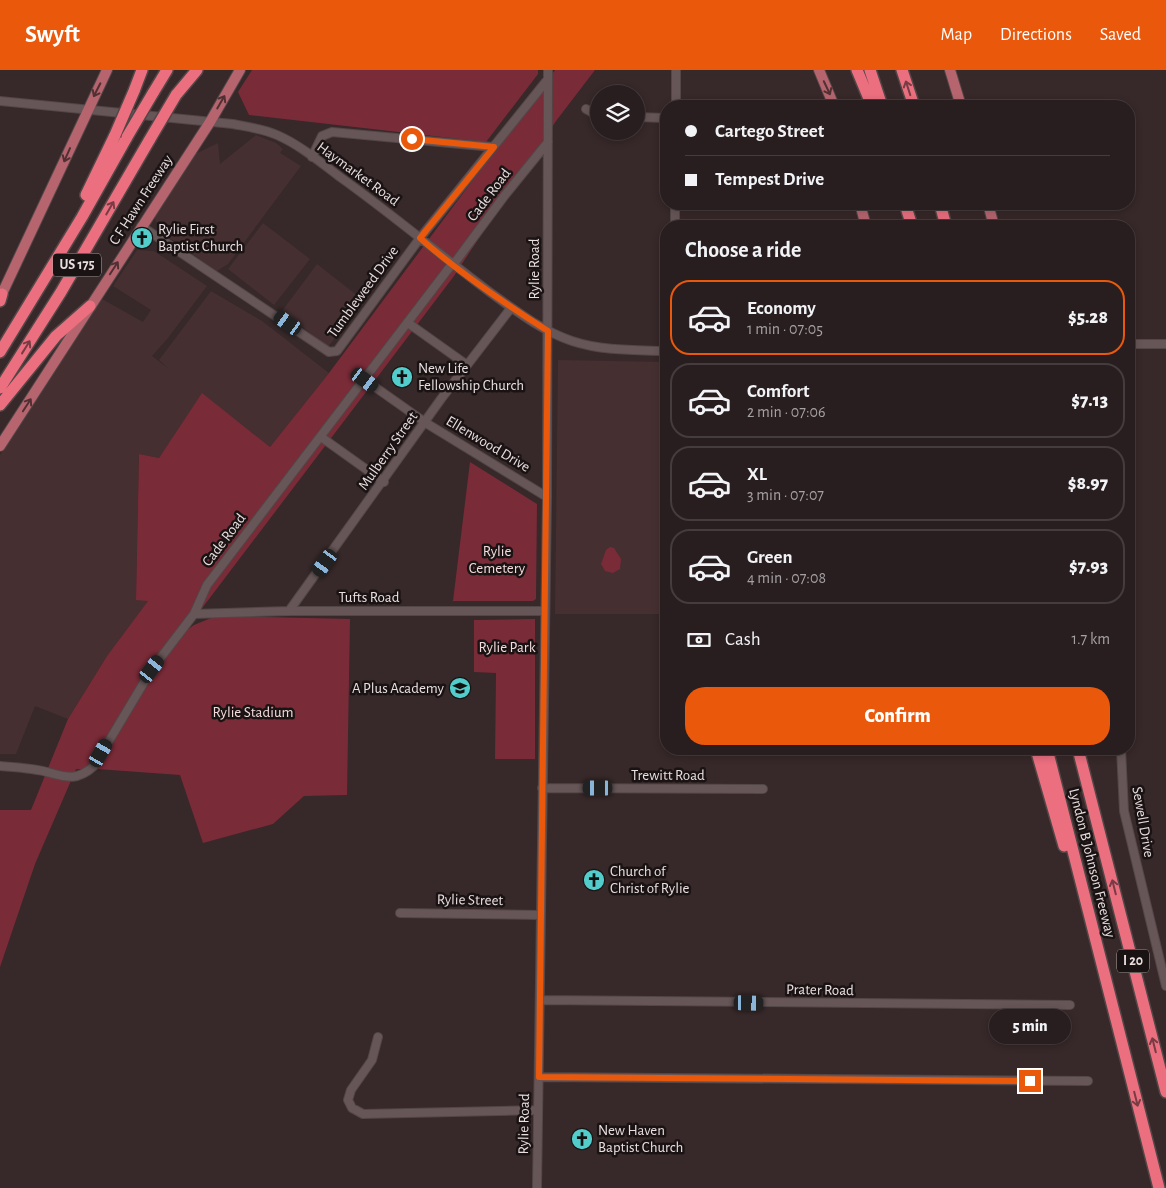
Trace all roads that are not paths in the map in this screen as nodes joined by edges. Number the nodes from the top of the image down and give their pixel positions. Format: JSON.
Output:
{"nodes":[{"id":1,"x":108,"y":70,"type":"edge"},
{"id":2,"x":142,"y":70,"type":"edge"},
{"id":3,"x":167,"y":70,"type":"edge"},
{"id":4,"x":191,"y":70,"type":"edge"},
{"id":5,"x":197,"y":70,"type":"edge"},
{"id":6,"x":240,"y":70,"type":"edge"},
{"id":7,"x":548,"y":70,"type":"edge"},
{"id":8,"x":676,"y":70,"type":"edge"},
{"id":9,"x":819,"y":70,"type":"edge"},
{"id":10,"x":858,"y":70,"type":"edge"},
{"id":11,"x":870,"y":70,"type":"edge"},
{"id":12,"x":902,"y":70,"type":"edge"},
{"id":13,"x":950,"y":70,"type":"edge"},
{"id":14,"x":548,"y":79,"type":"junction"},
{"id":15,"x":176,"y":95,"type":"junction"},
{"id":16,"x":676,"y":100,"type":"edge"},
{"id":17,"x":832,"y":100,"type":"edge"},
{"id":18,"x":870,"y":100,"type":"edge"},
{"id":19,"x":880,"y":100,"type":"edge"},
{"id":20,"x":912,"y":100,"type":"edge"},
{"id":21,"x":959,"y":100,"type":"edge"},
{"id":22,"x":0,"y":101,"type":"edge"},
{"id":23,"x":586,"y":109,"type":"dead end"},
{"id":24,"x":87,"y":110,"type":"junction"},
{"id":25,"x":590,"y":111,"type":"edge"},
{"id":26,"x":645,"y":117,"type":"edge"},
{"id":27,"x":660,"y":118,"type":"edge"},
{"id":28,"x":210,"y":122,"type":"junction"},
{"id":29,"x":548,"y":142,"type":"junction"},
{"id":30,"x":494,"y":147,"type":"junction"},
{"id":31,"x":312,"y":156,"type":"junction"},
{"id":32,"x":141,"y":226,"type":"junction"},
{"id":33,"x":420,"y":238,"type":"junction"},
{"id":34,"x":60,"y":252,"type":"junction"},
{"id":35,"x":453,"y":265,"type":"junction"},
{"id":36,"x":1,"y":298,"type":"edge"},
{"id":37,"x":90,"y":306,"type":"junction"},
{"id":38,"x":511,"y":308,"type":"junction"},
{"id":39,"x":408,"y":323,"type":"junction"},
{"id":40,"x":548,"y":331,"type":"junction"},
{"id":41,"x":1135,"y":344,"type":"edge"},
{"id":42,"x":1166,"y":344,"type":"edge"},
{"id":43,"x":660,"y":351,"type":"edge"},
{"id":44,"x":0,"y":352,"type":"edge"},
{"id":45,"x":467,"y":365,"type":"junction"},
{"id":46,"x":365,"y":380,"type":"junction"},
{"id":47,"x":0,"y":388,"type":"edge"},
{"id":48,"x":0,"y":406,"type":"edge"},
{"id":49,"x":426,"y":423,"type":"junction"},
{"id":50,"x":321,"y":437,"type":"junction"},
{"id":51,"x":0,"y":446,"type":"edge"},
{"id":52,"x":384,"y":482,"type":"junction"},
{"id":53,"x":547,"y":496,"type":"junction"},
{"id":54,"x":289,"y":611,"type":"junction"},
{"id":55,"x":545,"y":611,"type":"junction"},
{"id":56,"x":194,"y":614,"type":"junction"},
{"id":57,"x":1038,"y":755,"type":"edge"},
{"id":58,"x":1049,"y":755,"type":"edge"},
{"id":59,"x":1080,"y":755,"type":"edge"},
{"id":60,"x":1086,"y":755,"type":"edge"},
{"id":61,"x":1120,"y":755,"type":"edge"},
{"id":62,"x":0,"y":766,"type":"edge"},
{"id":63,"x":542,"y":788,"type":"junction"},
{"id":64,"x":763,"y":789,"type":"dead end"},
{"id":65,"x":1099,"y":830,"type":"junction"},
{"id":66,"x":400,"y":913,"type":"dead end"},
{"id":67,"x":540,"y":915,"type":"junction"},
{"id":68,"x":1102,"y":967,"type":"junction"},
{"id":69,"x":1166,"y":986,"type":"edge"},
{"id":70,"x":540,"y":1000,"type":"junction"},
{"id":71,"x":1070,"y":1005,"type":"dead end"},
{"id":72,"x":378,"y":1037,"type":"dead end"},
{"id":73,"x":539,"y":1077,"type":"junction"},
{"id":74,"x":1088,"y":1081,"type":"dead end"},
{"id":75,"x":1166,"y":1092,"type":"edge"},
{"id":76,"x":538,"y":1110,"type":"junction"},
{"id":77,"x":537,"y":1188,"type":"edge"},
{"id":78,"x":1159,"y":1188,"type":"edge"}],
"edges":[{"from":1,"to":24,"type":"main road","one_way":true},
{"from":2,"to":34,"type":"highway","bridge":true},
{"from":3,"to":34,"type":"highway","number":"US 175","bridge":true},
{"from":4,"to":15,"type":"highway","name":"C F Hawn Freeway","number":"US 175"},
{"from":5,"to":15,"type":"highway"},
{"from":28,"to":6,"type":"main road","name":"C F Hawn Freeway","one_way":true},
{"from":7,"to":14,"type":"street","name":"Rylie Road"},
{"from":8,"to":16,"type":"street"},
{"from":9,"to":17,"type":"main road","one_way":true},
{"from":10,"to":18,"type":"highway"},
{"from":11,"to":19,"type":"highway"},
{"from":20,"to":12,"type":"highway","one_way":true},
{"from":13,"to":21,"type":"main road"},
{"from":14,"to":29,"type":"street","name":"Rylie Road"},
{"from":14,"to":30,"type":"street","name":"Tumbleweed Drive"},
{"from":47,"to":15,"type":"highway","name":"C F Hawn Freeway","number":"US 175","one_way":true,"bridge":true},
{"from":22,"to":24,"type":"street","name":"Haymarket Road"},
{"from":23,"to":25,"type":"street"},
{"from":24,"to":28,"type":"street","name":"Haymarket Road"},
{"from":24,"to":36,"type":"main road","one_way":true},
{"from":26,"to":27,"type":"street"},
{"from":28,"to":31,"type":"street","name":"Haymarket Road"},
{"from":28,"to":32,"type":"main road","name":"C F Hawn Freeway"},
{"from":29,"to":35,"type":"street","name":"Cade Road"},
{"from":29,"to":40,"type":"street","name":"Rylie Road"},
{"from":30,"to":31,"type":"street"},
{"from":30,"to":33,"type":"street","name":"Tumbleweed Drive"},
{"from":31,"to":33,"type":"street","name":"Haymarket Road"},
{"from":32,"to":33,"type":"street","name":"Tumbleweed Drive"},
{"from":37,"to":32,"type":"main road","name":"C F Hawn Freeway","one_way":true},
{"from":33,"to":35,"type":"street","name":"Haymarket Road"},
{"from":34,"to":44,"type":"highway","number":"US 175"},
{"from":35,"to":38,"type":"street","name":"Haymarket Road"},
{"from":35,"to":39,"type":"street","name":"Cade Road"},
{"from":37,"to":48,"type":"highway"},
{"from":51,"to":37,"type":"main road","name":"C F Hawn Freeway","one_way":true},
{"from":38,"to":40,"type":"street","name":"Haymarket Road"},
{"from":38,"to":45,"type":"street","name":"Mulberry Street"},
{"from":39,"to":45,"type":"street"},
{"from":39,"to":46,"type":"street","name":"Cade Road"},
{"from":40,"to":43,"type":"street","name":"Haymarket Road"},
{"from":40,"to":53,"type":"street","name":"Rylie Road"},
{"from":41,"to":42,"type":"street"},
{"from":45,"to":49,"type":"street","name":"Mulberry Street"},
{"from":46,"to":49,"type":"street","name":"Ellenwood Drive"},
{"from":46,"to":50,"type":"street","name":"Cade Road"},
{"from":49,"to":52,"type":"street","name":"Mulberry Street"},
{"from":49,"to":53,"type":"street","name":"Ellenwood Drive"},
{"from":50,"to":52,"type":"street"},
{"from":50,"to":56,"type":"street","name":"Cade Road"},
{"from":52,"to":54,"type":"street","name":"Mulberry Street"},
{"from":53,"to":55,"type":"street","name":"Rylie Road"},
{"from":54,"to":55,"type":"street","name":"Tufts Road"},
{"from":54,"to":56,"type":"street","name":"Tufts Road"},
{"from":55,"to":63,"type":"street","name":"Rylie Road"},
{"from":56,"to":62,"type":"street","name":"Cade Road"},
{"from":57,"to":68,"type":"highway"},
{"from":58,"to":68,"type":"highway","name":"Lyndon B Johnson Freeway","number":"I 20"},
{"from":59,"to":65,"type":"highway","name":"Lyndon B Johnson Freeway","number":"I 20"},
{"from":60,"to":65,"type":"highway"},
{"from":61,"to":69,"type":"street","name":"Sewell Drive"},
{"from":63,"to":64,"type":"street","name":"Trewitt Road"},
{"from":63,"to":67,"type":"street","name":"Rylie Road"},
{"from":75,"to":65,"type":"highway","name":"Lyndon B Johnson Freeway","number":"I 20","one_way":true},
{"from":66,"to":67,"type":"street","name":"Rylie Street"},
{"from":67,"to":70,"type":"street","name":"Rylie Road"},
{"from":68,"to":78,"type":"highway","name":"Lyndon B Johnson Freeway","number":"I 20","one_way":true},
{"from":70,"to":71,"type":"street","name":"Prater Road"},
{"from":70,"to":73,"type":"street","name":"Rylie Road"},
{"from":72,"to":76,"type":"street"},
{"from":73,"to":74,"type":"street"},
{"from":73,"to":76,"type":"street","name":"Rylie Road"},
{"from":76,"to":77,"type":"street","name":"Rylie Road"}]}
